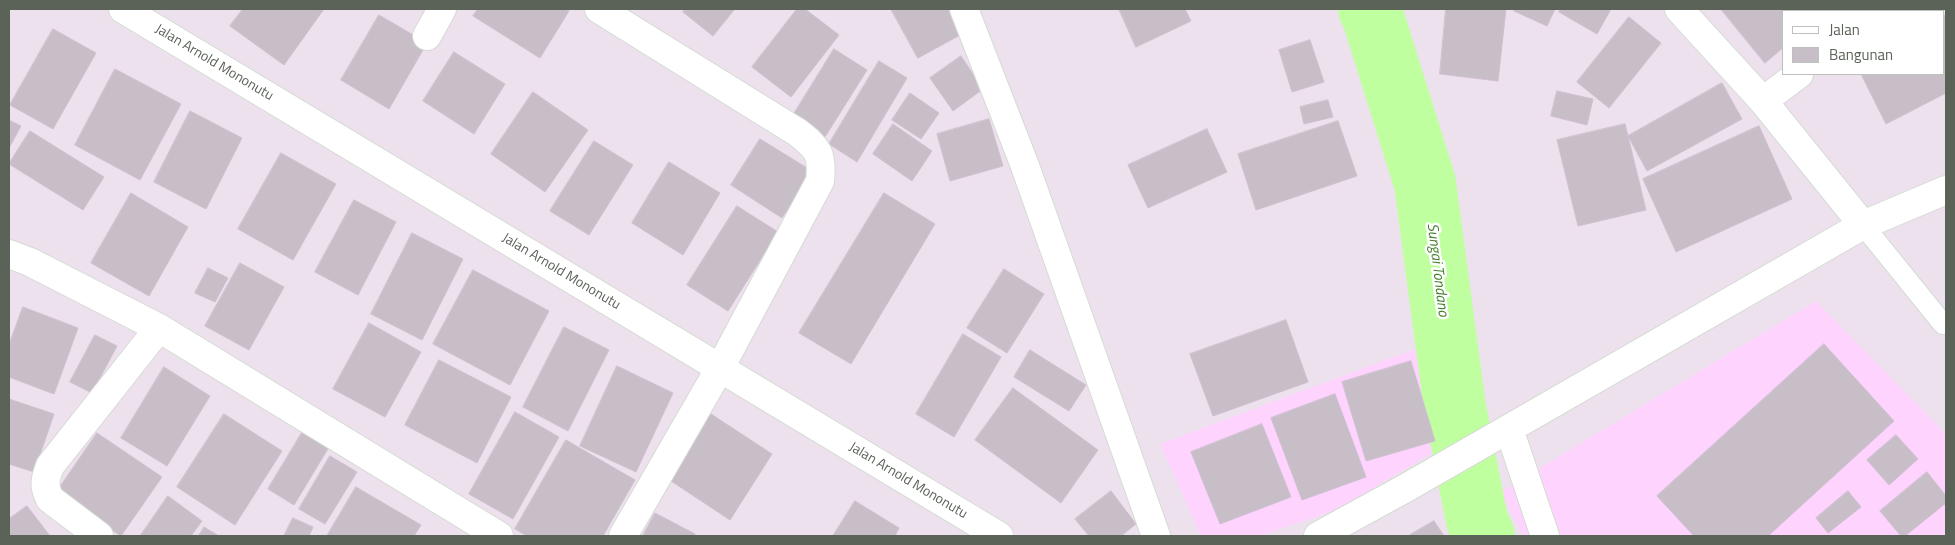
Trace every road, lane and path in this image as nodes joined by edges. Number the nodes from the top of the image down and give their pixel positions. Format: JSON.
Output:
{"nodes":[{"id":1,"x":123,"y":9,"type":"edge"},
{"id":2,"x":442,"y":9,"type":"edge"},
{"id":3,"x":600,"y":9,"type":"edge"},
{"id":4,"x":964,"y":9,"type":"edge"},
{"id":5,"x":1679,"y":9,"type":"edge"},
{"id":6,"x":427,"y":36,"type":"dead end"},
{"id":7,"x":1799,"y":75,"type":"edge"},
{"id":8,"x":1764,"y":101,"type":"junction"},
{"id":9,"x":1946,"y":190,"type":"edge"},
{"id":10,"x":1863,"y":225,"type":"junction"},
{"id":11,"x":9,"y":254,"type":"edge"},
{"id":12,"x":1943,"y":324,"type":"dead end"},
{"id":13,"x":159,"y":328,"type":"junction"},
{"id":14,"x":720,"y":368,"type":"junction"},
{"id":15,"x":1506,"y":431,"type":"junction"},
{"id":16,"x":99,"y":536,"type":"edge"},
{"id":17,"x":500,"y":536,"type":"edge"},
{"id":18,"x":623,"y":536,"type":"edge"},
{"id":19,"x":999,"y":536,"type":"edge"},
{"id":20,"x":1156,"y":536,"type":"edge"},
{"id":21,"x":1318,"y":536,"type":"edge"},
{"id":22,"x":1545,"y":536,"type":"edge"}],
"edges":[{"from":1,"to":14,"type":"street","name":"Jalan Arnold Mononutu"},
{"from":2,"to":6,"type":"street"},
{"from":3,"to":14,"type":"street"},
{"from":4,"to":20,"type":"street"},
{"from":5,"to":8,"type":"street"},
{"from":7,"to":8,"type":"street"},
{"from":8,"to":10,"type":"street"},
{"from":9,"to":10,"type":"street"},
{"from":10,"to":12,"type":"lane"},
{"from":10,"to":15,"type":"street"},
{"from":11,"to":13,"type":"street"},
{"from":13,"to":16,"type":"street"},
{"from":13,"to":17,"type":"street"},
{"from":14,"to":18,"type":"street"},
{"from":14,"to":19,"type":"street","name":"Jalan Arnold Mononutu"},
{"from":15,"to":21,"type":"street"},
{"from":15,"to":22,"type":"street"}]}
